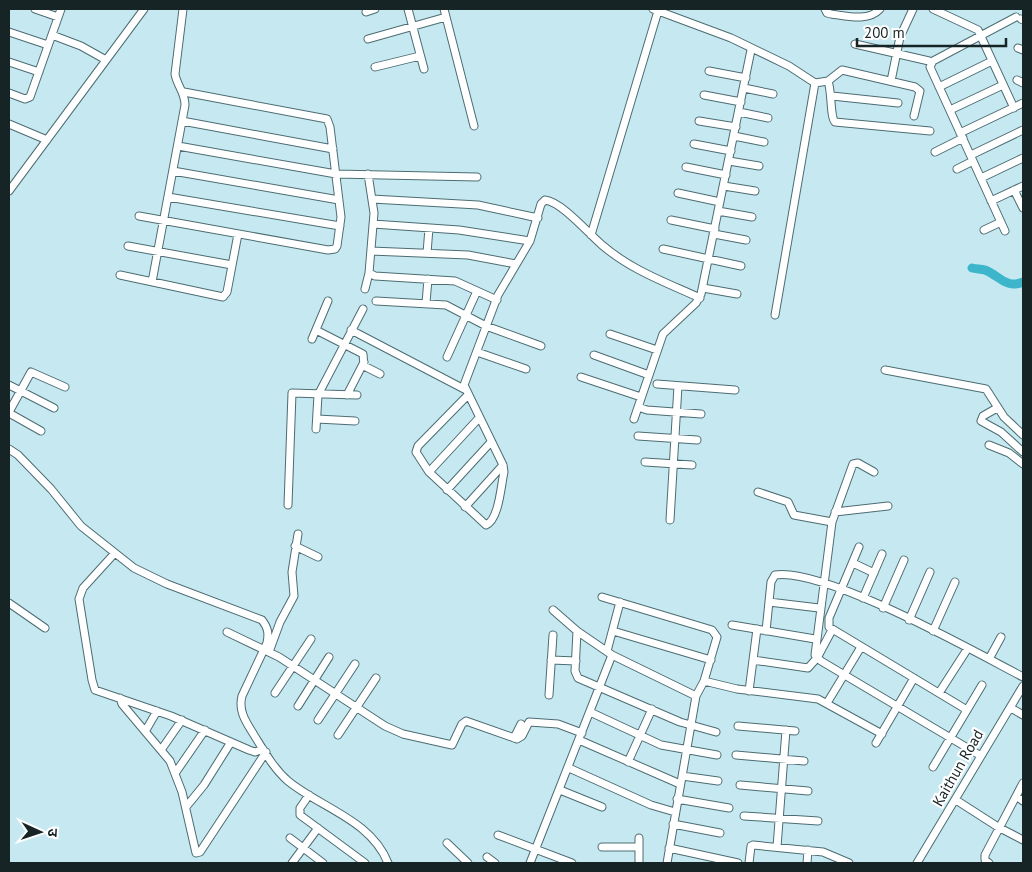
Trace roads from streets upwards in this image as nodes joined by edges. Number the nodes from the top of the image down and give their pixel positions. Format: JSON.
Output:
{"nodes":[{"id":1,"x":35,"y":9,"type":"edge"},
{"id":2,"x":61,"y":9,"type":"edge"},
{"id":3,"x":144,"y":9,"type":"edge"},
{"id":4,"x":183,"y":9,"type":"edge"},
{"id":5,"x":375,"y":9,"type":"edge"},
{"id":6,"x":408,"y":9,"type":"edge"},
{"id":7,"x":444,"y":9,"type":"edge"},
{"id":8,"x":825,"y":9,"type":"edge"},
{"id":9,"x":880,"y":9,"type":"edge"},
{"id":10,"x":913,"y":9,"type":"edge"},
{"id":11,"x":933,"y":9,"type":"edge"},
{"id":12,"x":655,"y":10,"type":"edge"},
{"id":13,"x":366,"y":12,"type":"dead end"},
{"id":14,"x":58,"y":17,"type":"junction"},
{"id":15,"x":446,"y":17,"type":"junction"},
{"id":16,"x":1020,"y":18,"type":"edge"},
{"id":17,"x":413,"y":26,"type":"junction"},
{"id":18,"x":9,"y":32,"type":"edge"},
{"id":19,"x":52,"y":35,"type":"junction"},
{"id":20,"x":981,"y":36,"type":"junction"},
{"id":21,"x":368,"y":39,"type":"dead end"},
{"id":22,"x":855,"y":44,"type":"dead end"},
{"id":23,"x":48,"y":45,"type":"junction"},
{"id":24,"x":751,"y":50,"type":"junction"},
{"id":25,"x":896,"y":53,"type":"junction"},
{"id":26,"x":420,"y":56,"type":"junction"},
{"id":27,"x":102,"y":57,"type":"junction"},
{"id":28,"x":929,"y":61,"type":"dead end"},
{"id":29,"x":992,"y":61,"type":"junction"},
{"id":30,"x":9,"y":62,"type":"edge"},
{"id":31,"x":375,"y":67,"type":"dead end"},
{"id":32,"x":424,"y":69,"type":"dead end"},
{"id":33,"x":709,"y":71,"type":"dead end"},
{"id":34,"x":39,"y":72,"type":"junction"},
{"id":35,"x":746,"y":78,"type":"junction"},
{"id":36,"x":828,"y":81,"type":"junction"},
{"id":37,"x":891,"y":81,"type":"junction"},
{"id":38,"x":815,"y":83,"type":"junction"},
{"id":39,"x":1003,"y":85,"type":"junction"},
{"id":40,"x":939,"y":86,"type":"junction"},
{"id":41,"x":744,"y":88,"type":"junction"},
{"id":42,"x":184,"y":92,"type":"junction"},
{"id":43,"x":9,"y":93,"type":"edge"},
{"id":44,"x":773,"y":94,"type":"dead end"},
{"id":45,"x":704,"y":95,"type":"dead end"},
{"id":46,"x":832,"y":96,"type":"junction"},
{"id":47,"x":741,"y":102,"type":"junction"},
{"id":48,"x":898,"y":104,"type":"dead end"},
{"id":49,"x":1023,"y":104,"type":"edge"},
{"id":50,"x":1014,"y":108,"type":"junction"},
{"id":51,"x":950,"y":110,"type":"junction"},
{"id":52,"x":739,"y":112,"type":"junction"},
{"id":53,"x":914,"y":116,"type":"dead end"},
{"id":54,"x":768,"y":118,"type":"dead end"},
{"id":55,"x":182,"y":121,"type":"junction"},
{"id":56,"x":699,"y":121,"type":"dead end"},
{"id":57,"x":9,"y":124,"type":"edge"},
{"id":58,"x":474,"y":126,"type":"dead end"},
{"id":59,"x":736,"y":127,"type":"junction"},
{"id":60,"x":930,"y":130,"type":"dead end"},
{"id":61,"x":1023,"y":130,"type":"edge"},
{"id":62,"x":734,"y":136,"type":"junction"},
{"id":63,"x":962,"y":136,"type":"junction"},
{"id":64,"x":42,"y":137,"type":"junction"},
{"id":65,"x":764,"y":142,"type":"dead end"},
{"id":66,"x":694,"y":144,"type":"dead end"},
{"id":67,"x":178,"y":146,"type":"junction"},
{"id":68,"x":333,"y":149,"type":"junction"},
{"id":69,"x":731,"y":151,"type":"junction"},
{"id":70,"x":935,"y":152,"type":"dead end"},
{"id":71,"x":972,"y":158,"type":"junction"},
{"id":72,"x":1023,"y":158,"type":"edge"},
{"id":73,"x":729,"y":161,"type":"junction"},
{"id":74,"x":759,"y":166,"type":"dead end"},
{"id":75,"x":686,"y":168,"type":"dead end"},
{"id":76,"x":957,"y":169,"type":"dead end"},
{"id":77,"x":173,"y":171,"type":"junction"},
{"id":78,"x":336,"y":174,"type":"junction"},
{"id":79,"x":368,"y":174,"type":"junction"},
{"id":80,"x":726,"y":175,"type":"junction"},
{"id":81,"x":477,"y":177,"type":"dead end"},
{"id":82,"x":981,"y":178,"type":"junction"},
{"id":83,"x":724,"y":186,"type":"junction"},
{"id":84,"x":1023,"y":186,"type":"edge"},
{"id":85,"x":1014,"y":190,"type":"junction"},
{"id":86,"x":9,"y":191,"type":"edge"},
{"id":87,"x":755,"y":191,"type":"dead end"},
{"id":88,"x":678,"y":193,"type":"dead end"},
{"id":89,"x":168,"y":197,"type":"junction"},
{"id":90,"x":372,"y":199,"type":"junction"},
{"id":91,"x":339,"y":200,"type":"junction"},
{"id":92,"x":991,"y":201,"type":"junction"},
{"id":93,"x":720,"y":202,"type":"junction"},
{"id":94,"x":1023,"y":208,"type":"edge"},
{"id":95,"x":718,"y":211,"type":"junction"},
{"id":96,"x":139,"y":216,"type":"dead end"},
{"id":97,"x":752,"y":217,"type":"dead end"},
{"id":98,"x":538,"y":218,"type":"junction"},
{"id":99,"x":671,"y":220,"type":"dead end"},
{"id":100,"x":164,"y":221,"type":"junction"},
{"id":101,"x":1001,"y":222,"type":"junction"},
{"id":102,"x":373,"y":224,"type":"junction"},
{"id":103,"x":340,"y":226,"type":"junction"},
{"id":104,"x":429,"y":228,"type":"junction"},
{"id":105,"x":984,"y":230,"type":"dead end"},
{"id":106,"x":1006,"y":231,"type":"dead end"},
{"id":107,"x":714,"y":232,"type":"junction"},
{"id":108,"x":238,"y":234,"type":"junction"},
{"id":109,"x":591,"y":235,"type":"junction"},
{"id":110,"x":746,"y":240,"type":"dead end"},
{"id":111,"x":530,"y":242,"type":"junction"},
{"id":112,"x":128,"y":246,"type":"dead end"},
{"id":113,"x":663,"y":249,"type":"dead end"},
{"id":114,"x":158,"y":251,"type":"junction"},
{"id":115,"x":371,"y":251,"type":"junction"},
{"id":116,"x":427,"y":253,"type":"junction"},
{"id":117,"x":709,"y":259,"type":"junction"},
{"id":118,"x":516,"y":264,"type":"junction"},
{"id":119,"x":232,"y":265,"type":"junction"},
{"id":120,"x":741,"y":266,"type":"dead end"},
{"id":121,"x":370,"y":273,"type":"junction"},
{"id":122,"x":120,"y":275,"type":"dead end"},
{"id":123,"x":428,"y":279,"type":"junction"},
{"id":124,"x":152,"y":282,"type":"junction"},
{"id":125,"x":703,"y":288,"type":"junction"},
{"id":126,"x":365,"y":289,"type":"dead end"},
{"id":127,"x":477,"y":291,"type":"junction"},
{"id":128,"x":736,"y":294,"type":"dead end"},
{"id":129,"x":700,"y":298,"type":"junction"},
{"id":130,"x":496,"y":300,"type":"junction"},
{"id":131,"x":328,"y":301,"type":"dead end"},
{"id":132,"x":376,"y":301,"type":"dead end"},
{"id":133,"x":426,"y":303,"type":"junction"},
{"id":134,"x":363,"y":309,"type":"dead end"},
{"id":135,"x":465,"y":314,"type":"junction"},
{"id":136,"x":775,"y":315,"type":"dead end"},
{"id":137,"x":486,"y":326,"type":"junction"},
{"id":138,"x":316,"y":330,"type":"junction"},
{"id":139,"x":351,"y":330,"type":"junction"},
{"id":140,"x":610,"y":334,"type":"dead end"},
{"id":141,"x":312,"y":339,"type":"dead end"},
{"id":142,"x":344,"y":344,"type":"junction"},
{"id":143,"x":541,"y":346,"type":"dead end"},
{"id":144,"x":657,"y":350,"type":"junction"},
{"id":145,"x":477,"y":352,"type":"junction"},
{"id":146,"x":594,"y":355,"type":"dead end"},
{"id":147,"x":447,"y":357,"type":"dead end"},
{"id":148,"x":364,"y":361,"type":"junction"},
{"id":149,"x":526,"y":368,"type":"dead end"},
{"id":150,"x":885,"y":370,"type":"dead end"},
{"id":151,"x":380,"y":374,"type":"dead end"},
{"id":152,"x":649,"y":374,"type":"junction"},
{"id":153,"x":581,"y":377,"type":"dead end"},
{"id":154,"x":657,"y":384,"type":"dead end"},
{"id":155,"x":9,"y":385,"type":"edge"},
{"id":156,"x":678,"y":386,"type":"junction"},
{"id":157,"x":65,"y":387,"type":"dead end"},
{"id":158,"x":464,"y":388,"type":"junction"},
{"id":159,"x":735,"y":390,"type":"dead end"},
{"id":160,"x":20,"y":392,"type":"junction"},
{"id":161,"x":318,"y":394,"type":"junction"},
{"id":162,"x":347,"y":395,"type":"junction"},
{"id":163,"x":357,"y":395,"type":"dead end"},
{"id":164,"x":468,"y":396,"type":"junction"},
{"id":165,"x":641,"y":397,"type":"junction"},
{"id":166,"x":638,"y":407,"type":"junction"},
{"id":167,"x":54,"y":408,"type":"dead end"},
{"id":168,"x":996,"y":408,"type":"junction"},
{"id":169,"x":9,"y":412,"type":"edge"},
{"id":170,"x":677,"y":412,"type":"junction"},
{"id":171,"x":701,"y":414,"type":"dead end"},
{"id":172,"x":479,"y":418,"type":"junction"},
{"id":173,"x":317,"y":419,"type":"junction"},
{"id":174,"x":634,"y":419,"type":"dead end"},
{"id":175,"x":355,"y":421,"type":"dead end"},
{"id":176,"x":316,"y":429,"type":"dead end"},
{"id":177,"x":40,"y":431,"type":"dead end"},
{"id":178,"x":1023,"y":435,"type":"edge"},
{"id":179,"x":638,"y":436,"type":"dead end"},
{"id":180,"x":675,"y":438,"type":"junction"},
{"id":181,"x":697,"y":440,"type":"dead end"},
{"id":182,"x":491,"y":442,"type":"junction"},
{"id":183,"x":989,"y":445,"type":"dead end"},
{"id":184,"x":9,"y":449,"type":"edge"},
{"id":185,"x":1023,"y":452,"type":"edge"},
{"id":186,"x":645,"y":462,"type":"dead end"},
{"id":187,"x":674,"y":464,"type":"junction"},
{"id":188,"x":1023,"y":464,"type":"edge"},
{"id":189,"x":503,"y":465,"type":"junction"},
{"id":190,"x":692,"y":465,"type":"dead end"},
{"id":191,"x":428,"y":472,"type":"junction"},
{"id":192,"x":874,"y":472,"type":"dead end"},
{"id":193,"x":447,"y":490,"type":"junction"},
{"id":194,"x":758,"y":492,"type":"dead end"},
{"id":195,"x":288,"y":505,"type":"dead end"},
{"id":196,"x":888,"y":506,"type":"dead end"},
{"id":197,"x":465,"y":507,"type":"junction"},
{"id":198,"x":835,"y":512,"type":"junction"},
{"id":199,"x":670,"y":520,"type":"dead end"},
{"id":200,"x":832,"y":522,"type":"junction"},
{"id":201,"x":298,"y":534,"type":"dead end"},
{"id":202,"x":294,"y":546,"type":"junction"},
{"id":203,"x":859,"y":547,"type":"dead end"},
{"id":204,"x":114,"y":554,"type":"junction"},
{"id":205,"x":882,"y":554,"type":"dead end"},
{"id":206,"x":318,"y":557,"type":"dead end"},
{"id":207,"x":904,"y":560,"type":"dead end"},
{"id":208,"x":853,"y":563,"type":"junction"},
{"id":209,"x":930,"y":572,"type":"dead end"},
{"id":210,"x":874,"y":573,"type":"junction"},
{"id":211,"x":823,"y":581,"type":"junction"},
{"id":212,"x":955,"y":582,"type":"dead end"},
{"id":213,"x":842,"y":589,"type":"junction"},
{"id":214,"x":602,"y":596,"type":"dead end"},
{"id":215,"x":862,"y":598,"type":"junction"},
{"id":216,"x":9,"y":602,"type":"edge"},
{"id":217,"x":620,"y":602,"type":"junction"},
{"id":218,"x":769,"y":602,"type":"junction"},
{"id":219,"x":819,"y":608,"type":"junction"},
{"id":220,"x":883,"y":608,"type":"junction"},
{"id":221,"x":553,"y":610,"type":"dead end"},
{"id":222,"x":909,"y":620,"type":"junction"},
{"id":223,"x":732,"y":625,"type":"dead end"},
{"id":224,"x":45,"y":628,"type":"dead end"},
{"id":225,"x":757,"y":629,"type":"junction"},
{"id":226,"x":832,"y":630,"type":"junction"},
{"id":227,"x":577,"y":631,"type":"junction"},
{"id":228,"x":613,"y":631,"type":"junction"},
{"id":229,"x":766,"y":631,"type":"junction"},
{"id":230,"x":933,"y":631,"type":"junction"},
{"id":231,"x":227,"y":632,"type":"dead end"},
{"id":232,"x":553,"y":635,"type":"dead end"},
{"id":233,"x":1001,"y":637,"type":"dead end"},
{"id":234,"x":311,"y":639,"type":"dead end"},
{"id":235,"x":815,"y":639,"type":"junction"},
{"id":236,"x":861,"y":647,"type":"junction"},
{"id":237,"x":968,"y":648,"type":"junction"},
{"id":238,"x":267,"y":650,"type":"junction"},
{"id":239,"x":609,"y":653,"type":"junction"},
{"id":240,"x":329,"y":657,"type":"dead end"},
{"id":241,"x":817,"y":658,"type":"junction"},
{"id":242,"x":989,"y":659,"type":"junction"},
{"id":243,"x":551,"y":660,"type":"junction"},
{"id":244,"x":711,"y":660,"type":"junction"},
{"id":245,"x":753,"y":660,"type":"junction"},
{"id":246,"x":576,"y":661,"type":"junction"},
{"id":247,"x":355,"y":664,"type":"dead end"},
{"id":248,"x":294,"y":667,"type":"junction"},
{"id":249,"x":844,"y":675,"type":"junction"},
{"id":250,"x":1023,"y":677,"type":"edge"},
{"id":251,"x":376,"y":678,"type":"dead end"},
{"id":252,"x":914,"y":678,"type":"junction"},
{"id":253,"x":314,"y":680,"type":"junction"},
{"id":254,"x":704,"y":681,"type":"junction"},
{"id":255,"x":982,"y":685,"type":"dead end"},
{"id":256,"x":600,"y":686,"type":"junction"},
{"id":257,"x":1023,"y":686,"type":"edge"},
{"id":258,"x":749,"y":691,"type":"junction"},
{"id":259,"x":939,"y":693,"type":"junction"},
{"id":260,"x":276,"y":694,"type":"dead end"},
{"id":261,"x":335,"y":694,"type":"junction"},
{"id":262,"x":549,"y":695,"type":"dead end"},
{"id":263,"x":696,"y":696,"type":"junction"},
{"id":264,"x":120,"y":698,"type":"junction"},
{"id":265,"x":827,"y":703,"type":"junction"},
{"id":266,"x":298,"y":706,"type":"dead end"},
{"id":267,"x":898,"y":707,"type":"junction"},
{"id":268,"x":356,"y":708,"type":"junction"},
{"id":269,"x":1012,"y":708,"type":"junction"},
{"id":270,"x":652,"y":709,"type":"junction"},
{"id":271,"x":967,"y":710,"type":"junction"},
{"id":272,"x":157,"y":711,"type":"junction"},
{"id":273,"x":590,"y":712,"type":"junction"},
{"id":274,"x":1023,"y":715,"type":"edge"},
{"id":275,"x":182,"y":720,"type":"junction"},
{"id":276,"x":318,"y":720,"type":"dead end"},
{"id":277,"x":521,"y":724,"type":"dead end"},
{"id":278,"x":691,"y":725,"type":"junction"},
{"id":279,"x":738,"y":726,"type":"dead end"},
{"id":280,"x":146,"y":730,"type":"junction"},
{"id":281,"x":205,"y":730,"type":"junction"},
{"id":282,"x":786,"y":730,"type":"junction"},
{"id":283,"x":795,"y":731,"type":"dead end"},
{"id":284,"x":716,"y":732,"type":"dead end"},
{"id":285,"x":882,"y":734,"type":"junction"},
{"id":286,"x":338,"y":735,"type":"dead end"},
{"id":287,"x":580,"y":736,"type":"junction"},
{"id":288,"x":640,"y":736,"type":"junction"},
{"id":289,"x":514,"y":738,"type":"junction"},
{"id":290,"x":950,"y":738,"type":"junction"},
{"id":291,"x":231,"y":742,"type":"junction"},
{"id":292,"x":876,"y":743,"type":"dead end"},
{"id":293,"x":161,"y":750,"type":"junction"},
{"id":294,"x":265,"y":751,"type":"junction"},
{"id":295,"x":686,"y":751,"type":"junction"},
{"id":296,"x":717,"y":755,"type":"dead end"},
{"id":297,"x":736,"y":755,"type":"dead end"},
{"id":298,"x":981,"y":756,"type":"junction"},
{"id":299,"x":784,"y":759,"type":"junction"},
{"id":300,"x":804,"y":761,"type":"dead end"},
{"id":301,"x":628,"y":762,"type":"junction"},
{"id":302,"x":933,"y":767,"type":"dead end"},
{"id":303,"x":569,"y":768,"type":"junction"},
{"id":304,"x":176,"y":772,"type":"junction"},
{"id":305,"x":682,"y":776,"type":"junction"},
{"id":306,"x":718,"y":781,"type":"dead end"},
{"id":307,"x":1023,"y":783,"type":"edge"},
{"id":308,"x":680,"y":784,"type":"junction"},
{"id":309,"x":740,"y":785,"type":"dead end"},
{"id":310,"x":782,"y":789,"type":"junction"},
{"id":311,"x":560,"y":790,"type":"junction"},
{"id":312,"x":808,"y":791,"type":"dead end"},
{"id":313,"x":309,"y":795,"type":"junction"},
{"id":314,"x":1016,"y":796,"type":"junction"},
{"id":315,"x":677,"y":799,"type":"junction"},
{"id":316,"x":956,"y":800,"type":"junction"},
{"id":317,"x":1023,"y":801,"type":"edge"},
{"id":318,"x":186,"y":807,"type":"junction"},
{"id":319,"x":602,"y":807,"type":"dead end"},
{"id":320,"x":730,"y":808,"type":"dead end"},
{"id":321,"x":675,"y":812,"type":"junction"},
{"id":322,"x":744,"y":816,"type":"dead end"},
{"id":323,"x":779,"y":819,"type":"junction"},
{"id":324,"x":818,"y":821,"type":"dead end"},
{"id":325,"x":673,"y":824,"type":"junction"},
{"id":326,"x":998,"y":827,"type":"junction"},
{"id":327,"x":318,"y":828,"type":"junction"},
{"id":328,"x":720,"y":833,"type":"dead end"},
{"id":329,"x":498,"y":836,"type":"dead end"},
{"id":330,"x":290,"y":838,"type":"dead end"},
{"id":331,"x":639,"y":838,"type":"dead end"},
{"id":332,"x":1023,"y":840,"type":"edge"},
{"id":333,"x":447,"y":843,"type":"dead end"},
{"id":334,"x":602,"y":847,"type":"dead end"},
{"id":335,"x":639,"y":847,"type":"junction"},
{"id":336,"x":777,"y":847,"type":"junction"},
{"id":337,"x":303,"y":848,"type":"junction"},
{"id":338,"x":669,"y":848,"type":"junction"},
{"id":339,"x":536,"y":849,"type":"junction"},
{"id":340,"x":808,"y":850,"type":"junction"},
{"id":341,"x":487,"y":857,"type":"dead end"},
{"id":342,"x":362,"y":862,"type":"edge"},
{"id":343,"x":292,"y":863,"type":"edge"},
{"id":344,"x":323,"y":863,"type":"edge"},
{"id":345,"x":388,"y":863,"type":"edge"},
{"id":346,"x":468,"y":863,"type":"edge"},
{"id":347,"x":495,"y":863,"type":"edge"},
{"id":348,"x":530,"y":863,"type":"edge"},
{"id":349,"x":572,"y":863,"type":"edge"},
{"id":350,"x":639,"y":863,"type":"edge"},
{"id":351,"x":667,"y":863,"type":"edge"},
{"id":352,"x":738,"y":863,"type":"edge"},
{"id":353,"x":749,"y":863,"type":"edge"},
{"id":354,"x":807,"y":863,"type":"edge"},
{"id":355,"x":849,"y":863,"type":"edge"},
{"id":356,"x":917,"y":863,"type":"edge"},
{"id":357,"x":989,"y":863,"type":"edge"}],
"edges":[{"from":1,"to":14,"type":"street"},
{"from":2,"to":14,"type":"street"},
{"from":3,"to":27,"type":"street"},
{"from":4,"to":42,"type":"street"},
{"from":5,"to":13,"type":"street"},
{"from":6,"to":17,"type":"street"},
{"from":7,"to":15,"type":"street"},
{"from":8,"to":9,"type":"street"},
{"from":10,"to":25,"type":"street"},
{"from":11,"to":20,"type":"street"},
{"from":12,"to":24,"type":"street"},
{"from":12,"to":109,"type":"street"},
{"from":14,"to":19,"type":"street"},
{"from":15,"to":17,"type":"street"},
{"from":15,"to":58,"type":"street"},
{"from":16,"to":20,"type":"street"},
{"from":17,"to":21,"type":"street"},
{"from":17,"to":26,"type":"street"},
{"from":18,"to":23,"type":"street"},
{"from":19,"to":23,"type":"street"},
{"from":19,"to":27,"type":"street"},
{"from":20,"to":29,"type":"street"},
{"from":20,"to":40,"type":"street"},
{"from":22,"to":25,"type":"street"},
{"from":23,"to":34,"type":"street"},
{"from":24,"to":35,"type":"street"},
{"from":24,"to":38,"type":"street"},
{"from":25,"to":28,"type":"street"},
{"from":25,"to":37,"type":"street"},
{"from":26,"to":31,"type":"street"},
{"from":26,"to":32,"type":"street"},
{"from":27,"to":64,"type":"street"},
{"from":29,"to":39,"type":"street"},
{"from":29,"to":40,"type":"street"},
{"from":30,"to":34,"type":"street"},
{"from":33,"to":35,"type":"street"},
{"from":34,"to":43,"type":"street"},
{"from":35,"to":41,"type":"street"},
{"from":36,"to":37,"type":"street"},
{"from":36,"to":38,"type":"street"},
{"from":36,"to":46,"type":"street"},
{"from":37,"to":53,"type":"street"},
{"from":38,"to":136,"type":"street"},
{"from":39,"to":50,"type":"street"},
{"from":39,"to":51,"type":"street"},
{"from":40,"to":51,"type":"street"},
{"from":41,"to":44,"type":"street"},
{"from":41,"to":47,"type":"street"},
{"from":42,"to":55,"type":"street"},
{"from":42,"to":68,"type":"street"},
{"from":45,"to":47,"type":"street"},
{"from":46,"to":48,"type":"street"},
{"from":46,"to":60,"type":"street"},
{"from":47,"to":52,"type":"street"},
{"from":49,"to":50,"type":"street"},
{"from":50,"to":63,"type":"street"},
{"from":51,"to":63,"type":"street"},
{"from":52,"to":54,"type":"street"},
{"from":52,"to":59,"type":"street"},
{"from":55,"to":67,"type":"street"},
{"from":55,"to":68,"type":"street"},
{"from":56,"to":59,"type":"street"},
{"from":57,"to":64,"type":"street"},
{"from":59,"to":62,"type":"street"},
{"from":61,"to":71,"type":"street"},
{"from":62,"to":65,"type":"street"},
{"from":62,"to":69,"type":"street"},
{"from":63,"to":70,"type":"street"},
{"from":63,"to":71,"type":"street"},
{"from":64,"to":86,"type":"street"},
{"from":66,"to":69,"type":"street"},
{"from":67,"to":77,"type":"street"},
{"from":67,"to":78,"type":"street"},
{"from":68,"to":78,"type":"street"},
{"from":69,"to":73,"type":"street"},
{"from":71,"to":76,"type":"street"},
{"from":71,"to":82,"type":"street"},
{"from":72,"to":82,"type":"street"},
{"from":73,"to":74,"type":"street"},
{"from":73,"to":80,"type":"street"},
{"from":75,"to":80,"type":"street"},
{"from":77,"to":89,"type":"street"},
{"from":77,"to":91,"type":"street"},
{"from":78,"to":79,"type":"street"},
{"from":78,"to":91,"type":"street"},
{"from":79,"to":81,"type":"street"},
{"from":79,"to":90,"type":"street"},
{"from":80,"to":83,"type":"street"},
{"from":82,"to":92,"type":"street"},
{"from":83,"to":87,"type":"street"},
{"from":83,"to":93,"type":"street"},
{"from":84,"to":85,"type":"street"},
{"from":85,"to":92,"type":"street"},
{"from":85,"to":94,"type":"street"},
{"from":88,"to":93,"type":"street"},
{"from":89,"to":100,"type":"street"},
{"from":89,"to":103,"type":"street"},
{"from":90,"to":98,"type":"street"},
{"from":90,"to":102,"type":"street"},
{"from":91,"to":103,"type":"street"},
{"from":92,"to":101,"type":"street"},
{"from":93,"to":95,"type":"street"},
{"from":95,"to":97,"type":"street"},
{"from":95,"to":107,"type":"street"},
{"from":96,"to":100,"type":"street"},
{"from":98,"to":109,"type":"street"},
{"from":98,"to":111,"type":"street"},
{"from":99,"to":107,"type":"street"},
{"from":100,"to":108,"type":"street"},
{"from":100,"to":114,"type":"street"},
{"from":101,"to":105,"type":"street"},
{"from":101,"to":106,"type":"street"},
{"from":102,"to":104,"type":"street"},
{"from":102,"to":115,"type":"street"},
{"from":103,"to":108,"type":"street"},
{"from":104,"to":111,"type":"street"},
{"from":104,"to":116,"type":"street"},
{"from":107,"to":110,"type":"street"},
{"from":107,"to":117,"type":"street"},
{"from":108,"to":119,"type":"street"},
{"from":109,"to":129,"type":"street"},
{"from":111,"to":118,"type":"street"},
{"from":112,"to":114,"type":"street"},
{"from":113,"to":117,"type":"street"},
{"from":114,"to":119,"type":"street"},
{"from":114,"to":124,"type":"street"},
{"from":115,"to":116,"type":"street"},
{"from":115,"to":121,"type":"street"},
{"from":116,"to":118,"type":"street"},
{"from":117,"to":120,"type":"street"},
{"from":117,"to":125,"type":"street"},
{"from":118,"to":130,"type":"street"},
{"from":119,"to":124,"type":"street"},
{"from":121,"to":123,"type":"street"},
{"from":121,"to":126,"type":"street"},
{"from":122,"to":124,"type":"street"},
{"from":123,"to":127,"type":"street"},
{"from":123,"to":133,"type":"street"},
{"from":125,"to":128,"type":"street"},
{"from":125,"to":129,"type":"street"},
{"from":127,"to":130,"type":"street"},
{"from":127,"to":135,"type":"street"},
{"from":129,"to":144,"type":"street"},
{"from":130,"to":137,"type":"street"},
{"from":131,"to":138,"type":"street"},
{"from":132,"to":133,"type":"street"},
{"from":133,"to":135,"type":"street"},
{"from":134,"to":139,"type":"street"},
{"from":135,"to":137,"type":"street"},
{"from":135,"to":147,"type":"street"},
{"from":137,"to":143,"type":"street"},
{"from":137,"to":145,"type":"street"},
{"from":138,"to":141,"type":"street"},
{"from":138,"to":142,"type":"street"},
{"from":139,"to":142,"type":"street"},
{"from":139,"to":158,"type":"street"},
{"from":140,"to":144,"type":"street"},
{"from":142,"to":148,"type":"street"},
{"from":142,"to":161,"type":"street"},
{"from":144,"to":152,"type":"street"},
{"from":145,"to":149,"type":"street"},
{"from":145,"to":158,"type":"street"},
{"from":146,"to":152,"type":"street"},
{"from":148,"to":151,"type":"street"},
{"from":148,"to":162,"type":"street"},
{"from":150,"to":168,"type":"street"},
{"from":152,"to":165,"type":"street"},
{"from":153,"to":165,"type":"street"},
{"from":154,"to":156,"type":"street"},
{"from":155,"to":160,"type":"street"},
{"from":156,"to":159,"type":"street"},
{"from":156,"to":170,"type":"street"},
{"from":157,"to":160,"type":"street"},
{"from":158,"to":164,"type":"street"},
{"from":160,"to":167,"type":"street"},
{"from":160,"to":169,"type":"street"},
{"from":161,"to":162,"type":"street"},
{"from":161,"to":173,"type":"street"},
{"from":161,"to":195,"type":"street"},
{"from":162,"to":163,"type":"street"},
{"from":164,"to":172,"type":"street"},
{"from":164,"to":191,"type":"street"},
{"from":165,"to":166,"type":"street"},
{"from":166,"to":170,"type":"street"},
{"from":166,"to":174,"type":"street"},
{"from":168,"to":178,"type":"street"},
{"from":168,"to":185,"type":"street"},
{"from":169,"to":177,"type":"street"},
{"from":170,"to":171,"type":"street"},
{"from":170,"to":180,"type":"street"},
{"from":172,"to":182,"type":"street"},
{"from":172,"to":191,"type":"street"},
{"from":173,"to":175,"type":"street"},
{"from":173,"to":176,"type":"street"},
{"from":179,"to":180,"type":"street"},
{"from":180,"to":181,"type":"street"},
{"from":180,"to":187,"type":"street"},
{"from":182,"to":189,"type":"street"},
{"from":182,"to":193,"type":"street"},
{"from":183,"to":188,"type":"street"},
{"from":184,"to":204,"type":"street"},
{"from":186,"to":187,"type":"street"},
{"from":187,"to":190,"type":"street"},
{"from":187,"to":199,"type":"street"},
{"from":189,"to":197,"type":"street"},
{"from":189,"to":197,"type":"street"},
{"from":191,"to":193,"type":"street"},
{"from":192,"to":198,"type":"street"},
{"from":193,"to":197,"type":"street"},
{"from":194,"to":200,"type":"street"},
{"from":196,"to":198,"type":"street"},
{"from":198,"to":200,"type":"street"},
{"from":200,"to":211,"type":"street"},
{"from":201,"to":202,"type":"street"},
{"from":202,"to":206,"type":"street"},
{"from":202,"to":238,"type":"street"},
{"from":203,"to":208,"type":"street"},
{"from":204,"to":238,"type":"street"},
{"from":204,"to":264,"type":"street"},
{"from":205,"to":210,"type":"street"},
{"from":207,"to":220,"type":"street"},
{"from":208,"to":210,"type":"street"},
{"from":208,"to":213,"type":"street"},
{"from":209,"to":222,"type":"street"},
{"from":210,"to":215,"type":"street"},
{"from":211,"to":213,"type":"street"},
{"from":211,"to":218,"type":"street"},
{"from":211,"to":219,"type":"street"},
{"from":212,"to":230,"type":"street"},
{"from":213,"to":215,"type":"street"},
{"from":213,"to":226,"type":"street"},
{"from":214,"to":217,"type":"street"},
{"from":215,"to":220,"type":"street"},
{"from":216,"to":224,"type":"street"},
{"from":217,"to":228,"type":"street"},
{"from":217,"to":244,"type":"street"},
{"from":218,"to":219,"type":"street"},
{"from":218,"to":229,"type":"street"},
{"from":219,"to":235,"type":"street"},
{"from":220,"to":222,"type":"street"},
{"from":221,"to":227,"type":"street"},
{"from":222,"to":230,"type":"street"},
{"from":223,"to":225,"type":"street"},
{"from":225,"to":229,"type":"street"},
{"from":225,"to":245,"type":"street"},
{"from":226,"to":236,"type":"street"},
{"from":226,"to":241,"type":"street"},
{"from":227,"to":239,"type":"street"},
{"from":227,"to":246,"type":"street"},
{"from":228,"to":239,"type":"street"},
{"from":228,"to":244,"type":"street"},
{"from":229,"to":235,"type":"street"},
{"from":230,"to":237,"type":"street"},
{"from":231,"to":238,"type":"street"},
{"from":232,"to":243,"type":"street"},
{"from":233,"to":242,"type":"street"},
{"from":234,"to":248,"type":"street"},
{"from":235,"to":241,"type":"street"},
{"from":236,"to":249,"type":"street"},
{"from":236,"to":252,"type":"street"},
{"from":237,"to":242,"type":"street"},
{"from":237,"to":259,"type":"street"},
{"from":238,"to":248,"type":"street"},
{"from":238,"to":294,"type":"street"},
{"from":239,"to":256,"type":"street"},
{"from":239,"to":263,"type":"street"},
{"from":240,"to":253,"type":"street"},
{"from":241,"to":245,"type":"street"},
{"from":241,"to":249,"type":"street"},
{"from":242,"to":250,"type":"street"},
{"from":243,"to":246,"type":"street"},
{"from":243,"to":262,"type":"street"},
{"from":244,"to":254,"type":"street"},
{"from":245,"to":258,"type":"street"},
{"from":246,"to":256,"type":"street"},
{"from":247,"to":261,"type":"street"},
{"from":248,"to":253,"type":"street"},
{"from":248,"to":260,"type":"street"},
{"from":249,"to":265,"type":"street"},
{"from":249,"to":267,"type":"street"},
{"from":251,"to":268,"type":"street"},
{"from":252,"to":259,"type":"street"},
{"from":252,"to":267,"type":"street"},
{"from":253,"to":261,"type":"street"},
{"from":253,"to":266,"type":"street"},
{"from":254,"to":258,"type":"street"},
{"from":254,"to":263,"type":"street"},
{"from":255,"to":271,"type":"street"},
{"from":256,"to":270,"type":"street"},
{"from":256,"to":273,"type":"street"},
{"from":257,"to":269,"type":"street","name":"Kaithun Road"},
{"from":258,"to":265,"type":"street"},
{"from":259,"to":271,"type":"street"},
{"from":261,"to":268,"type":"street"},
{"from":261,"to":276,"type":"street"},
{"from":263,"to":278,"type":"street"},
{"from":264,"to":272,"type":"street"},
{"from":264,"to":280,"type":"street"},
{"from":265,"to":285,"type":"street"},
{"from":267,"to":285,"type":"street"},
{"from":267,"to":290,"type":"street"},
{"from":268,"to":286,"type":"street"},
{"from":268,"to":289,"type":"street"},
{"from":269,"to":274,"type":"street"},
{"from":269,"to":298,"type":"street","name":"Kaithun Road"},
{"from":270,"to":278,"type":"street"},
{"from":270,"to":288,"type":"street"},
{"from":271,"to":290,"type":"street"},
{"from":272,"to":275,"type":"street"},
{"from":272,"to":280,"type":"street"},
{"from":273,"to":287,"type":"street"},
{"from":273,"to":288,"type":"street"},
{"from":275,"to":281,"type":"street"},
{"from":275,"to":293,"type":"street"},
{"from":277,"to":289,"type":"street"},
{"from":278,"to":284,"type":"street"},
{"from":278,"to":295,"type":"street"},
{"from":279,"to":282,"type":"street"},
{"from":280,"to":293,"type":"street"},
{"from":281,"to":291,"type":"street"},
{"from":281,"to":304,"type":"street"},
{"from":282,"to":283,"type":"street"},
{"from":282,"to":299,"type":"street"},
{"from":285,"to":292,"type":"street"},
{"from":287,"to":289,"type":"street"},
{"from":287,"to":301,"type":"street"},
{"from":287,"to":303,"type":"street"},
{"from":288,"to":295,"type":"street"},
{"from":288,"to":301,"type":"street"},
{"from":290,"to":298,"type":"street"},
{"from":290,"to":302,"type":"street"},
{"from":291,"to":294,"type":"street"},
{"from":291,"to":318,"type":"street"},
{"from":293,"to":304,"type":"street"},
{"from":294,"to":313,"type":"street"},
{"from":294,"to":318,"type":"street"},
{"from":295,"to":296,"type":"street"},
{"from":295,"to":305,"type":"street"},
{"from":297,"to":299,"type":"street"},
{"from":298,"to":316,"type":"street","name":"Kaithun Road"},
{"from":299,"to":300,"type":"street"},
{"from":299,"to":310,"type":"street"},
{"from":301,"to":308,"type":"street"},
{"from":303,"to":311,"type":"street"},
{"from":303,"to":321,"type":"street"},
{"from":304,"to":318,"type":"street"},
{"from":305,"to":306,"type":"street"},
{"from":305,"to":308,"type":"street"},
{"from":307,"to":314,"type":"street"},
{"from":308,"to":315,"type":"street"},
{"from":309,"to":310,"type":"street"},
{"from":310,"to":312,"type":"street"},
{"from":310,"to":323,"type":"street"},
{"from":311,"to":319,"type":"street"},
{"from":311,"to":339,"type":"street"},
{"from":313,"to":327,"type":"street"},
{"from":313,"to":345,"type":"street"},
{"from":314,"to":317,"type":"street"},
{"from":314,"to":326,"type":"street"},
{"from":315,"to":320,"type":"street"},
{"from":315,"to":321,"type":"street"},
{"from":316,"to":326,"type":"street"},
{"from":316,"to":356,"type":"street","name":"Kaithun Road"},
{"from":321,"to":325,"type":"street"},
{"from":322,"to":323,"type":"street"},
{"from":323,"to":324,"type":"street"},
{"from":323,"to":336,"type":"street"},
{"from":325,"to":328,"type":"street"},
{"from":325,"to":338,"type":"street"},
{"from":326,"to":332,"type":"street"},
{"from":326,"to":357,"type":"street"},
{"from":327,"to":337,"type":"street"},
{"from":327,"to":342,"type":"street"},
{"from":329,"to":339,"type":"street"},
{"from":330,"to":337,"type":"street"},
{"from":331,"to":335,"type":"street"},
{"from":333,"to":346,"type":"street"},
{"from":334,"to":335,"type":"street"},
{"from":335,"to":350,"type":"street"},
{"from":336,"to":340,"type":"street"},
{"from":336,"to":353,"type":"street"},
{"from":337,"to":343,"type":"street"},
{"from":337,"to":344,"type":"street"},
{"from":338,"to":351,"type":"street"},
{"from":338,"to":352,"type":"street"},
{"from":339,"to":348,"type":"street"},
{"from":339,"to":349,"type":"street"},
{"from":340,"to":354,"type":"street"},
{"from":340,"to":355,"type":"street"},
{"from":341,"to":347,"type":"street"}]}
